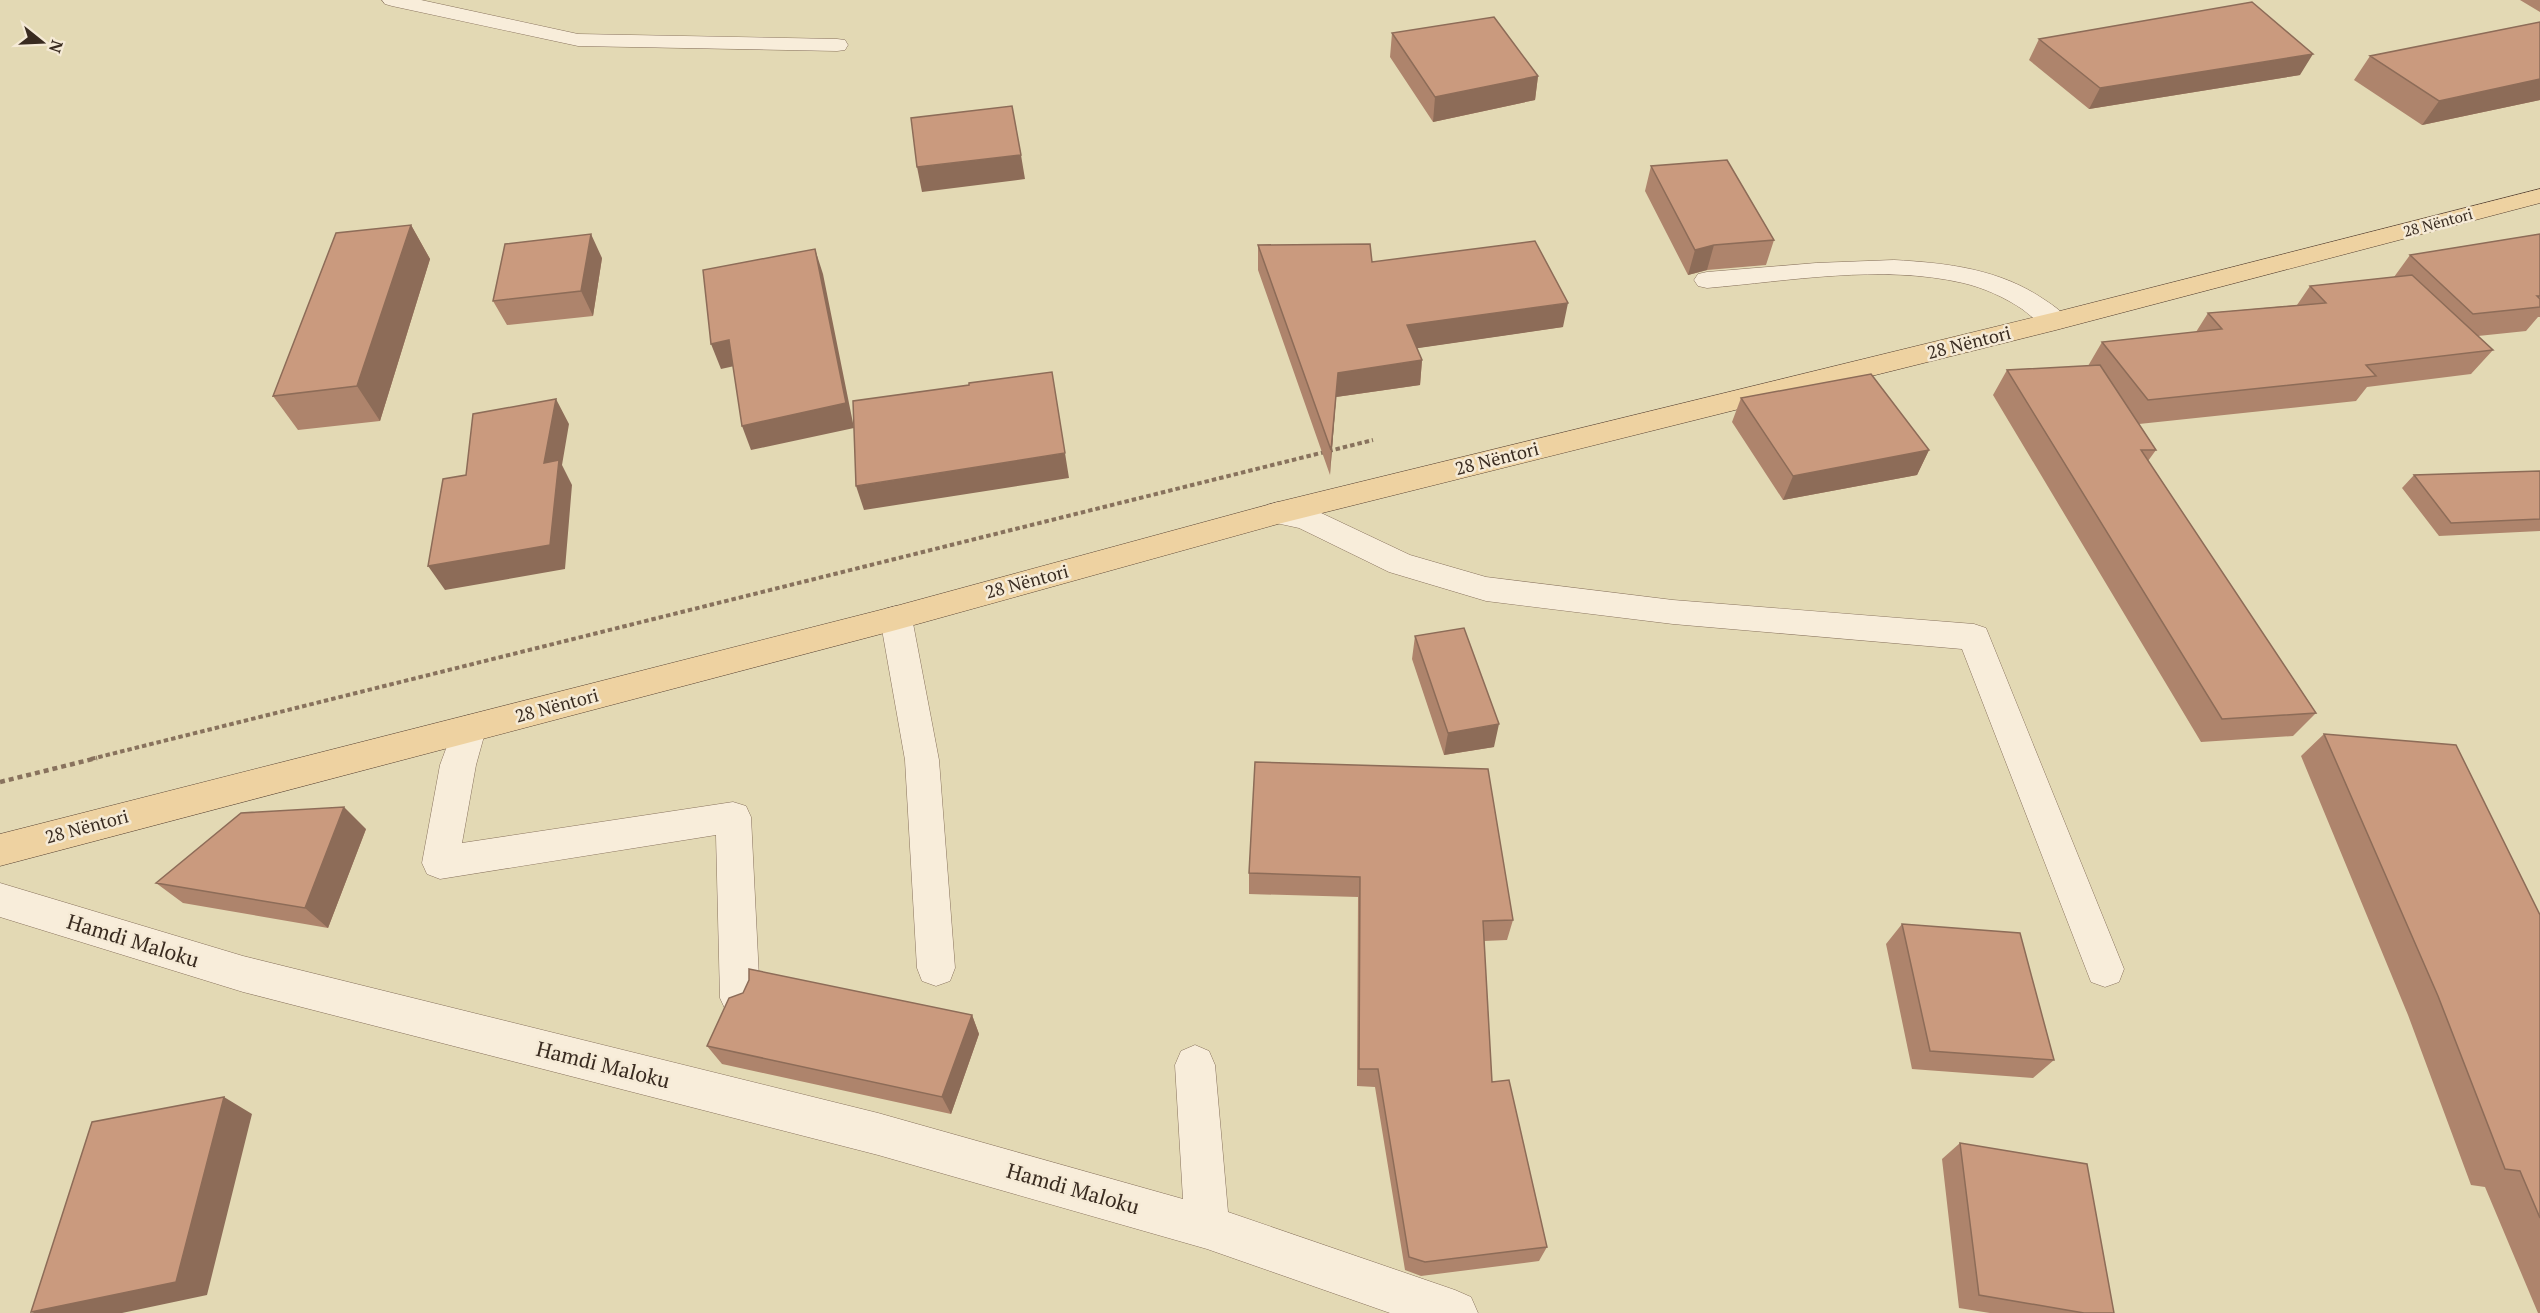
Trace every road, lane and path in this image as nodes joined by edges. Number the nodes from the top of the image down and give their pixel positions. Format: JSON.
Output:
{"nodes":[{"id":1,"x":392,"y":0,"type":"edge"},
{"id":2,"x":837,"y":45,"type":"dead end"},
{"id":3,"x":2540,"y":196,"type":"edge"},
{"id":4,"x":1707,"y":280,"type":"dead end"},
{"id":5,"x":2056,"y":321,"type":"junction"},
{"id":6,"x":1278,"y":513,"type":"junction"},
{"id":7,"x":896,"y":618,"type":"junction"},
{"id":8,"x":469,"y":729,"type":"junction"},
{"id":9,"x":0,"y":850,"type":"edge"},
{"id":10,"x":0,"y":900,"type":"edge"},
{"id":11,"x":936,"y":968,"type":"dead end"},
{"id":12,"x":2105,"y":969,"type":"dead end"},
{"id":13,"x":740,"y":998,"type":"edge"},
{"id":14,"x":1195,"y":1065,"type":"dead end"},
{"id":15,"x":1207,"y":1227,"type":"junction"},
{"id":16,"x":1455,"y":1313,"type":"edge"}],
"edges":[{"from":1,"to":2,"type":"street"},
{"from":3,"to":5,"type":"main road","name":"28 Nëntori"},
{"from":4,"to":5,"type":"street"},
{"from":5,"to":6,"type":"main road","name":"28 Nëntori"},
{"from":6,"to":7,"type":"main road","name":"28 Nëntori"},
{"from":6,"to":12,"type":"street"},
{"from":7,"to":8,"type":"main road","name":"28 Nëntori"},
{"from":7,"to":11,"type":"street"},
{"from":8,"to":9,"type":"main road","name":"28 Nëntori"},
{"from":8,"to":13,"type":"street"},
{"from":10,"to":15,"type":"street","name":"Hamdi Maloku"},
{"from":14,"to":15,"type":"street"},
{"from":15,"to":16,"type":"street","name":"Hamdi Maloku"}]}
